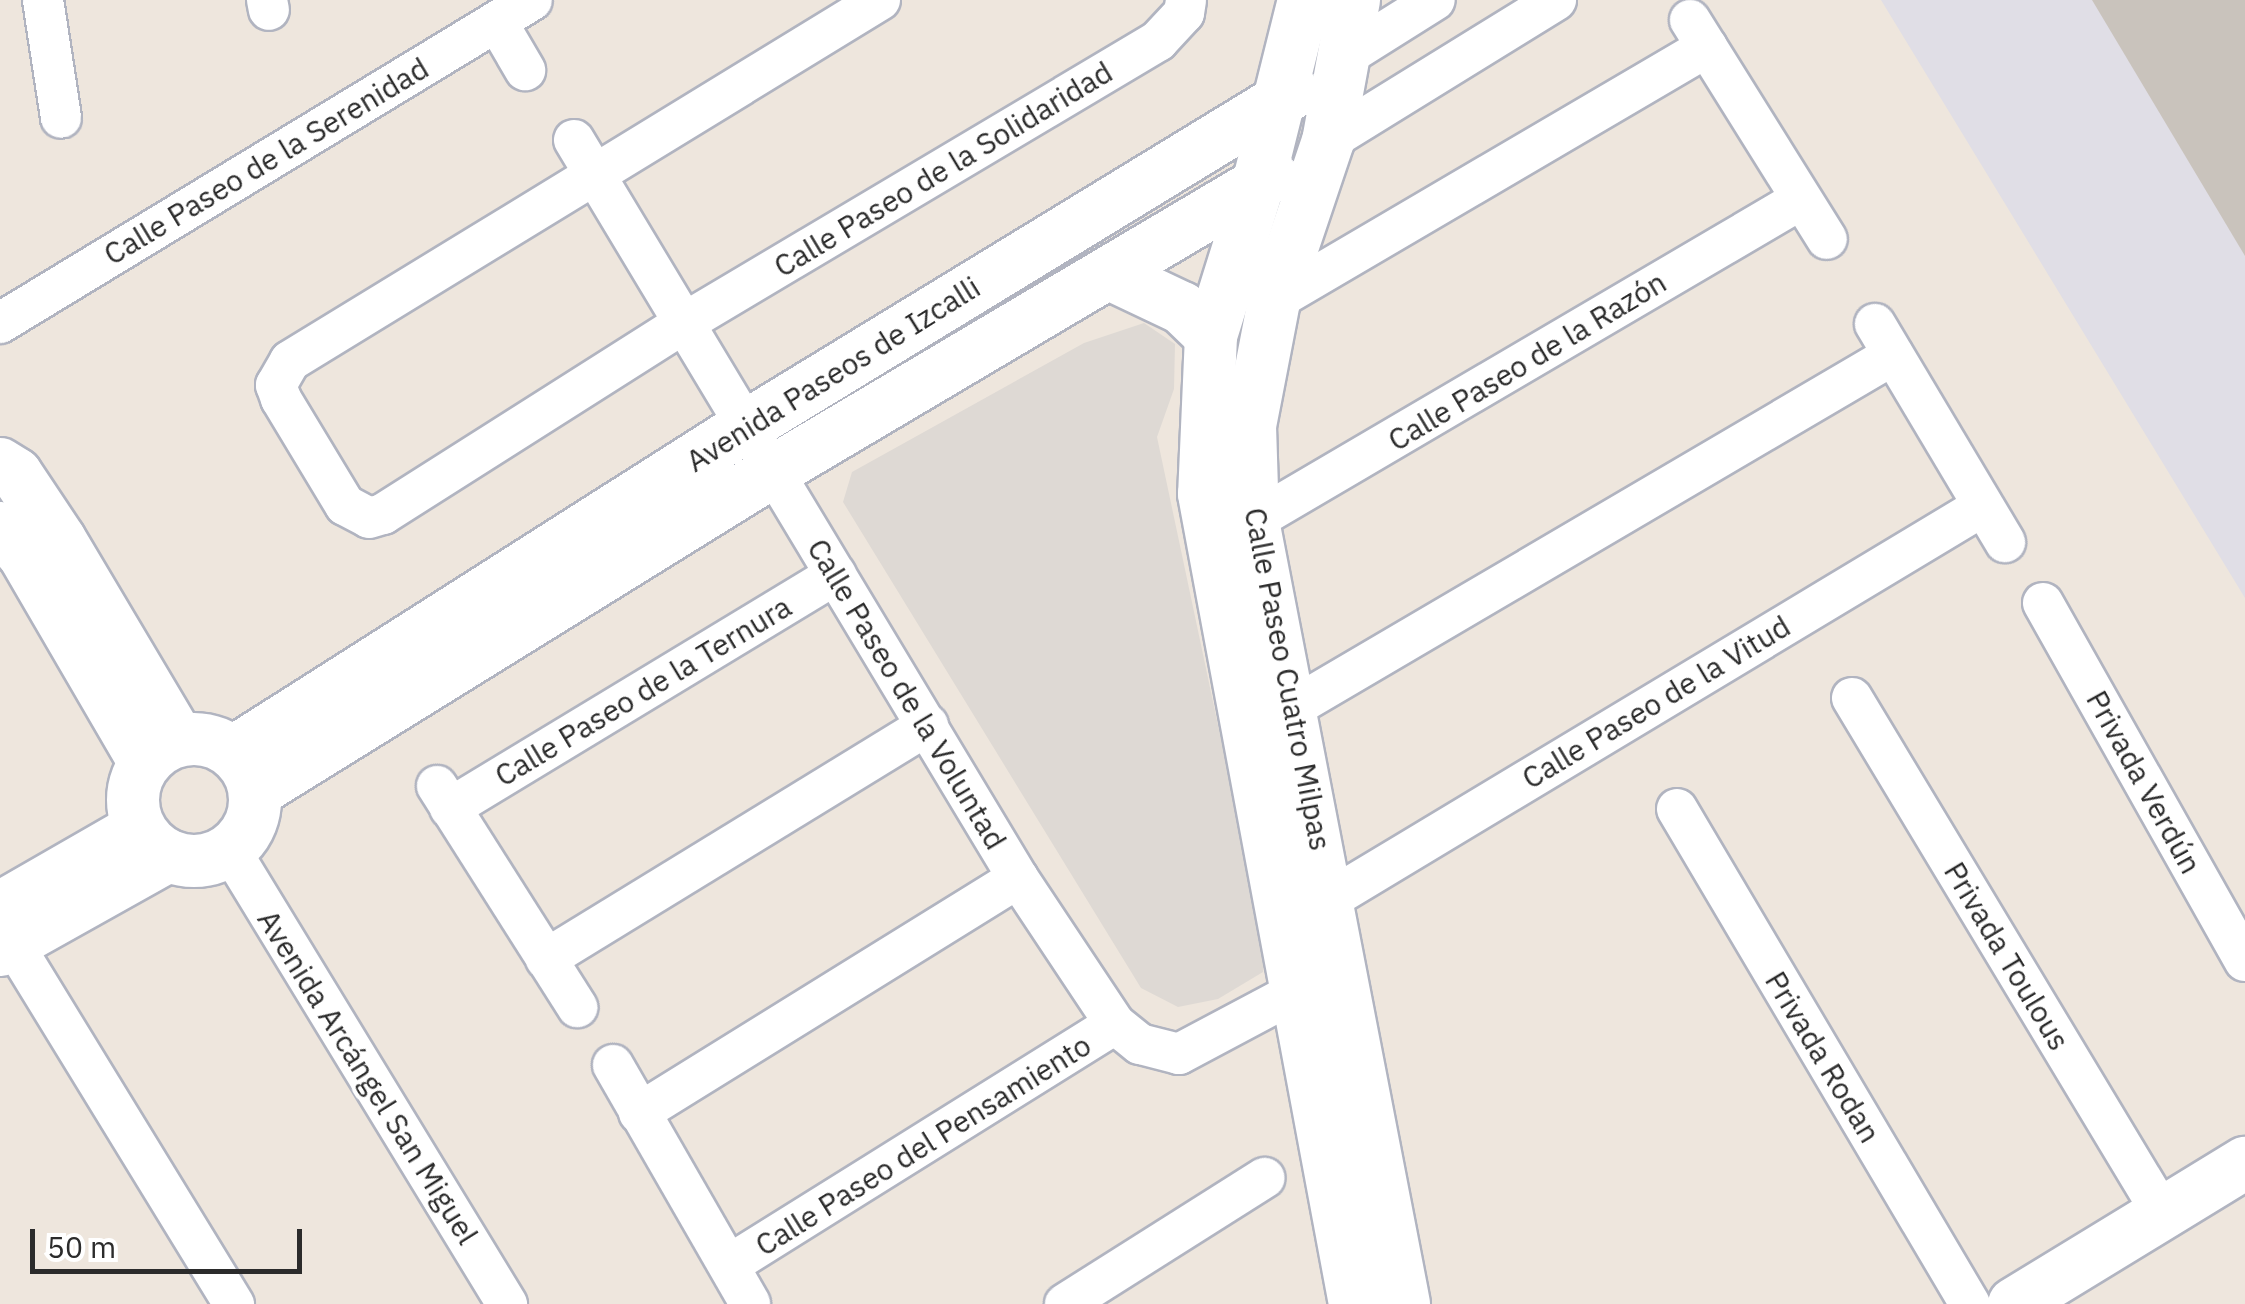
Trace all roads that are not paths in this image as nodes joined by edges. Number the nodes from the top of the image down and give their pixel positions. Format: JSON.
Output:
{"nodes":[{"id":1,"x":43,"y":0,"type":"edge"},
{"id":2,"x":532,"y":0,"type":"edge"},
{"id":3,"x":880,"y":0,"type":"edge"},
{"id":4,"x":1186,"y":0,"type":"edge"},
{"id":5,"x":1304,"y":0,"type":"edge"},
{"id":6,"x":1354,"y":0,"type":"edge"},
{"id":7,"x":1435,"y":0,"type":"edge"},
{"id":8,"x":1556,"y":0,"type":"edge"},
{"id":9,"x":497,"y":22,"type":"junction"},
{"id":10,"x":1344,"y":57,"type":"junction"},
{"id":11,"x":525,"y":70,"type":"dead end"},
{"id":12,"x":1280,"y":102,"type":"junction"},
{"id":13,"x":62,"y":118,"type":"dead end"},
{"id":14,"x":1328,"y":141,"type":"junction"},
{"id":15,"x":583,"y":156,"type":"junction"},
{"id":16,"x":1258,"y":185,"type":"junction"},
{"id":17,"x":1800,"y":200,"type":"junction"},
{"id":18,"x":1826,"y":239,"type":"dead end"},
{"id":19,"x":1110,"y":274,"type":"junction"},
{"id":20,"x":1274,"y":300,"type":"junction"},
{"id":21,"x":0,"y":322,"type":"edge"},
{"id":22,"x":684,"y":323,"type":"junction"},
{"id":23,"x":1211,"y":336,"type":"junction"},
{"id":24,"x":745,"y":427,"type":"junction"},
{"id":25,"x":0,"y":464,"type":"edge"},
{"id":26,"x":772,"y":472,"type":"junction"},
{"id":27,"x":1983,"y":506,"type":"junction"},
{"id":28,"x":1254,"y":521,"type":"junction"},
{"id":29,"x":0,"y":528,"type":"edge"},
{"id":30,"x":2006,"y":542,"type":"dead end"},
{"id":31,"x":836,"y":574,"type":"junction"},
{"id":32,"x":2043,"y":603,"type":"dead end"},
{"id":33,"x":1852,"y":698,"type":"dead end"},
{"id":34,"x":1292,"y":708,"type":"junction"},
{"id":35,"x":928,"y":725,"type":"junction"},
{"id":36,"x":161,"y":750,"type":"junction"},
{"id":37,"x":245,"y":772,"type":"junction"},
{"id":38,"x":1677,"y":810,"type":"dead end"},
{"id":39,"x":154,"y":842,"type":"junction"},
{"id":40,"x":230,"y":850,"type":"junction"},
{"id":41,"x":1018,"y":878,"type":"junction"},
{"id":42,"x":1330,"y":900,"type":"junction"},
{"id":43,"x":4,"y":934,"type":"edge"},
{"id":44,"x":546,"y":959,"type":"junction"},
{"id":45,"x":2245,"y":961,"type":"edge"},
{"id":46,"x":1340,"y":967,"type":"junction"},
{"id":47,"x":1296,"y":994,"type":"junction"},
{"id":48,"x":577,"y":1007,"type":"dead end"},
{"id":49,"x":1115,"y":1024,"type":"junction"},
{"id":50,"x":613,"y":1066,"type":"dead end"},
{"id":51,"x":639,"y":1112,"type":"junction"},
{"id":52,"x":2245,"y":1163,"type":"edge"},
{"id":53,"x":1264,"y":1178,"type":"dead end"},
{"id":54,"x":2162,"y":1213,"type":"junction"},
{"id":55,"x":730,"y":1264,"type":"junction"},
{"id":56,"x":234,"y":1304,"type":"edge"},
{"id":57,"x":507,"y":1304,"type":"edge"},
{"id":58,"x":750,"y":1304,"type":"edge"},
{"id":59,"x":1065,"y":1304,"type":"edge"},
{"id":60,"x":1355,"y":1304,"type":"edge"},
{"id":61,"x":1404,"y":1304,"type":"edge"},
{"id":62,"x":1970,"y":1304,"type":"edge"},
{"id":63,"x":2014,"y":1304,"type":"edge"}],
"edges":[{"from":1,"to":13,"type":"street"},
{"from":2,"to":9,"type":"street","name":"Calle Paseo de la Serenidad"},
{"from":3,"to":15,"type":"street"},
{"from":4,"to":22,"type":"street","name":"Calle Paseo de la Solidaridad"},
{"from":5,"to":12,"type":"street","name":"Calle Paseo Cuatro Milpas"},
{"from":6,"to":10,"type":"street","name":"Calle Paseo Cuatro Milpas"},
{"from":7,"to":10,"type":"street","name":"Avenida Paseos de Izcalli"},
{"from":8,"to":14,"type":"street"},
{"from":9,"to":11,"type":"street"},
{"from":9,"to":21,"type":"street","name":"Calle Paseo de la Serenidad"},
{"from":10,"to":12,"type":"street","name":"Avenida Paseos de Izcalli"},
{"from":10,"to":14,"type":"street","name":"Calle Paseo Cuatro Milpas"},
{"from":12,"to":16,"type":"street","name":"Calle Paseo Cuatro Milpas"},
{"from":12,"to":24,"type":"street","name":"Avenida Paseos de Izcalli"},
{"from":14,"to":16,"type":"street","name":"Avenida Paseos de Izcalli"},
{"from":14,"to":20,"type":"street","name":"Calle Paseo Cuatro Milpas"},
{"from":15,"to":22,"type":"street","name":"Calle Paseo de la Voluntad"},
{"from":15,"to":22,"type":"street","name":"Calle Paseo de la Solidaridad"},
{"from":16,"to":19,"type":"street","name":"Avenida Paseos de Izcalli"},
{"from":16,"to":23,"type":"street","name":"Calle Paseo Cuatro Milpas"},
{"from":17,"to":18,"type":"street"},
{"from":17,"to":20,"type":"street"},
{"from":17,"to":28,"type":"street","name":"Calle Paseo de la Razón"},
{"from":19,"to":23,"type":"street"},
{"from":19,"to":26,"type":"street","name":"Avenida Paseos de Izcalli"},
{"from":20,"to":28,"type":"street","name":"Calle Paseo Cuatro Milpas"},
{"from":22,"to":24,"type":"street","name":"Calle Paseo de la Voluntad"},
{"from":23,"to":47,"type":"street","name":"Calle Paseo Cuatro Milpas"},
{"from":24,"to":26,"type":"street","name":"Calle Paseo de la Voluntad"},
{"from":24,"to":37,"type":"street","name":"Avenida Paseos de Izcalli"},
{"from":25,"to":36,"type":"street"},
{"from":26,"to":31,"type":"street","name":"Calle Paseo de la Voluntad"},
{"from":26,"to":37,"type":"street","name":"Avenida Paseos de Izcalli"},
{"from":27,"to":30,"type":"street"},
{"from":27,"to":34,"type":"street"},
{"from":27,"to":42,"type":"street","name":"Calle Paseo de la Vitud"},
{"from":28,"to":34,"type":"street","name":"Calle Paseo Cuatro Milpas"},
{"from":29,"to":36,"type":"street"},
{"from":31,"to":35,"type":"street","name":"Calle Paseo de la Voluntad"},
{"from":31,"to":44,"type":"street","name":"Calle Paseo de la Ternura"},
{"from":32,"to":45,"type":"street","name":"Privada Verdún"},
{"from":33,"to":54,"type":"street","name":"Privada Toulous"},
{"from":34,"to":42,"type":"street","name":"Calle Paseo Cuatro Milpas"},
{"from":35,"to":41,"type":"street","name":"Calle Paseo de la Voluntad"},
{"from":35,"to":44,"type":"street"},
{"from":36,"to":37,"type":"street"},
{"from":36,"to":39,"type":"street"},
{"from":37,"to":40,"type":"street"},
{"from":38,"to":62,"type":"street","name":"Privada Rodan"},
{"from":39,"to":40,"type":"street"},
{"from":39,"to":43,"type":"street"},
{"from":40,"to":57,"type":"street","name":"Avenida Arcángel San Miguel"},
{"from":41,"to":49,"type":"street","name":"Calle Paseo de la Voluntad"},
{"from":41,"to":51,"type":"street"},
{"from":42,"to":46,"type":"street","name":"Calle Paseo Cuatro Milpas"},
{"from":43,"to":56,"type":"street"},
{"from":44,"to":48,"type":"street","name":"Calle Paseo de la Ternura"},
{"from":46,"to":47,"type":"street","name":"Calle Paseo de la Voluntad"},
{"from":46,"to":61,"type":"street","name":"Calle Paseo Cuatro Milpas"},
{"from":47,"to":49,"type":"street","name":"Calle Paseo de la Voluntad"},
{"from":47,"to":60,"type":"street","name":"Calle Paseo Cuatro Milpas"},
{"from":49,"to":55,"type":"street","name":"Calle Paseo del Pensamiento"},
{"from":50,"to":51,"type":"street","name":"Calle Paseo del Pensamiento"},
{"from":51,"to":55,"type":"street","name":"Calle Paseo del Pensamiento"},
{"from":52,"to":54,"type":"street"},
{"from":53,"to":59,"type":"street"},
{"from":54,"to":63,"type":"street"},
{"from":55,"to":58,"type":"street","name":"Calle Paseo del Pensamiento"}]}
